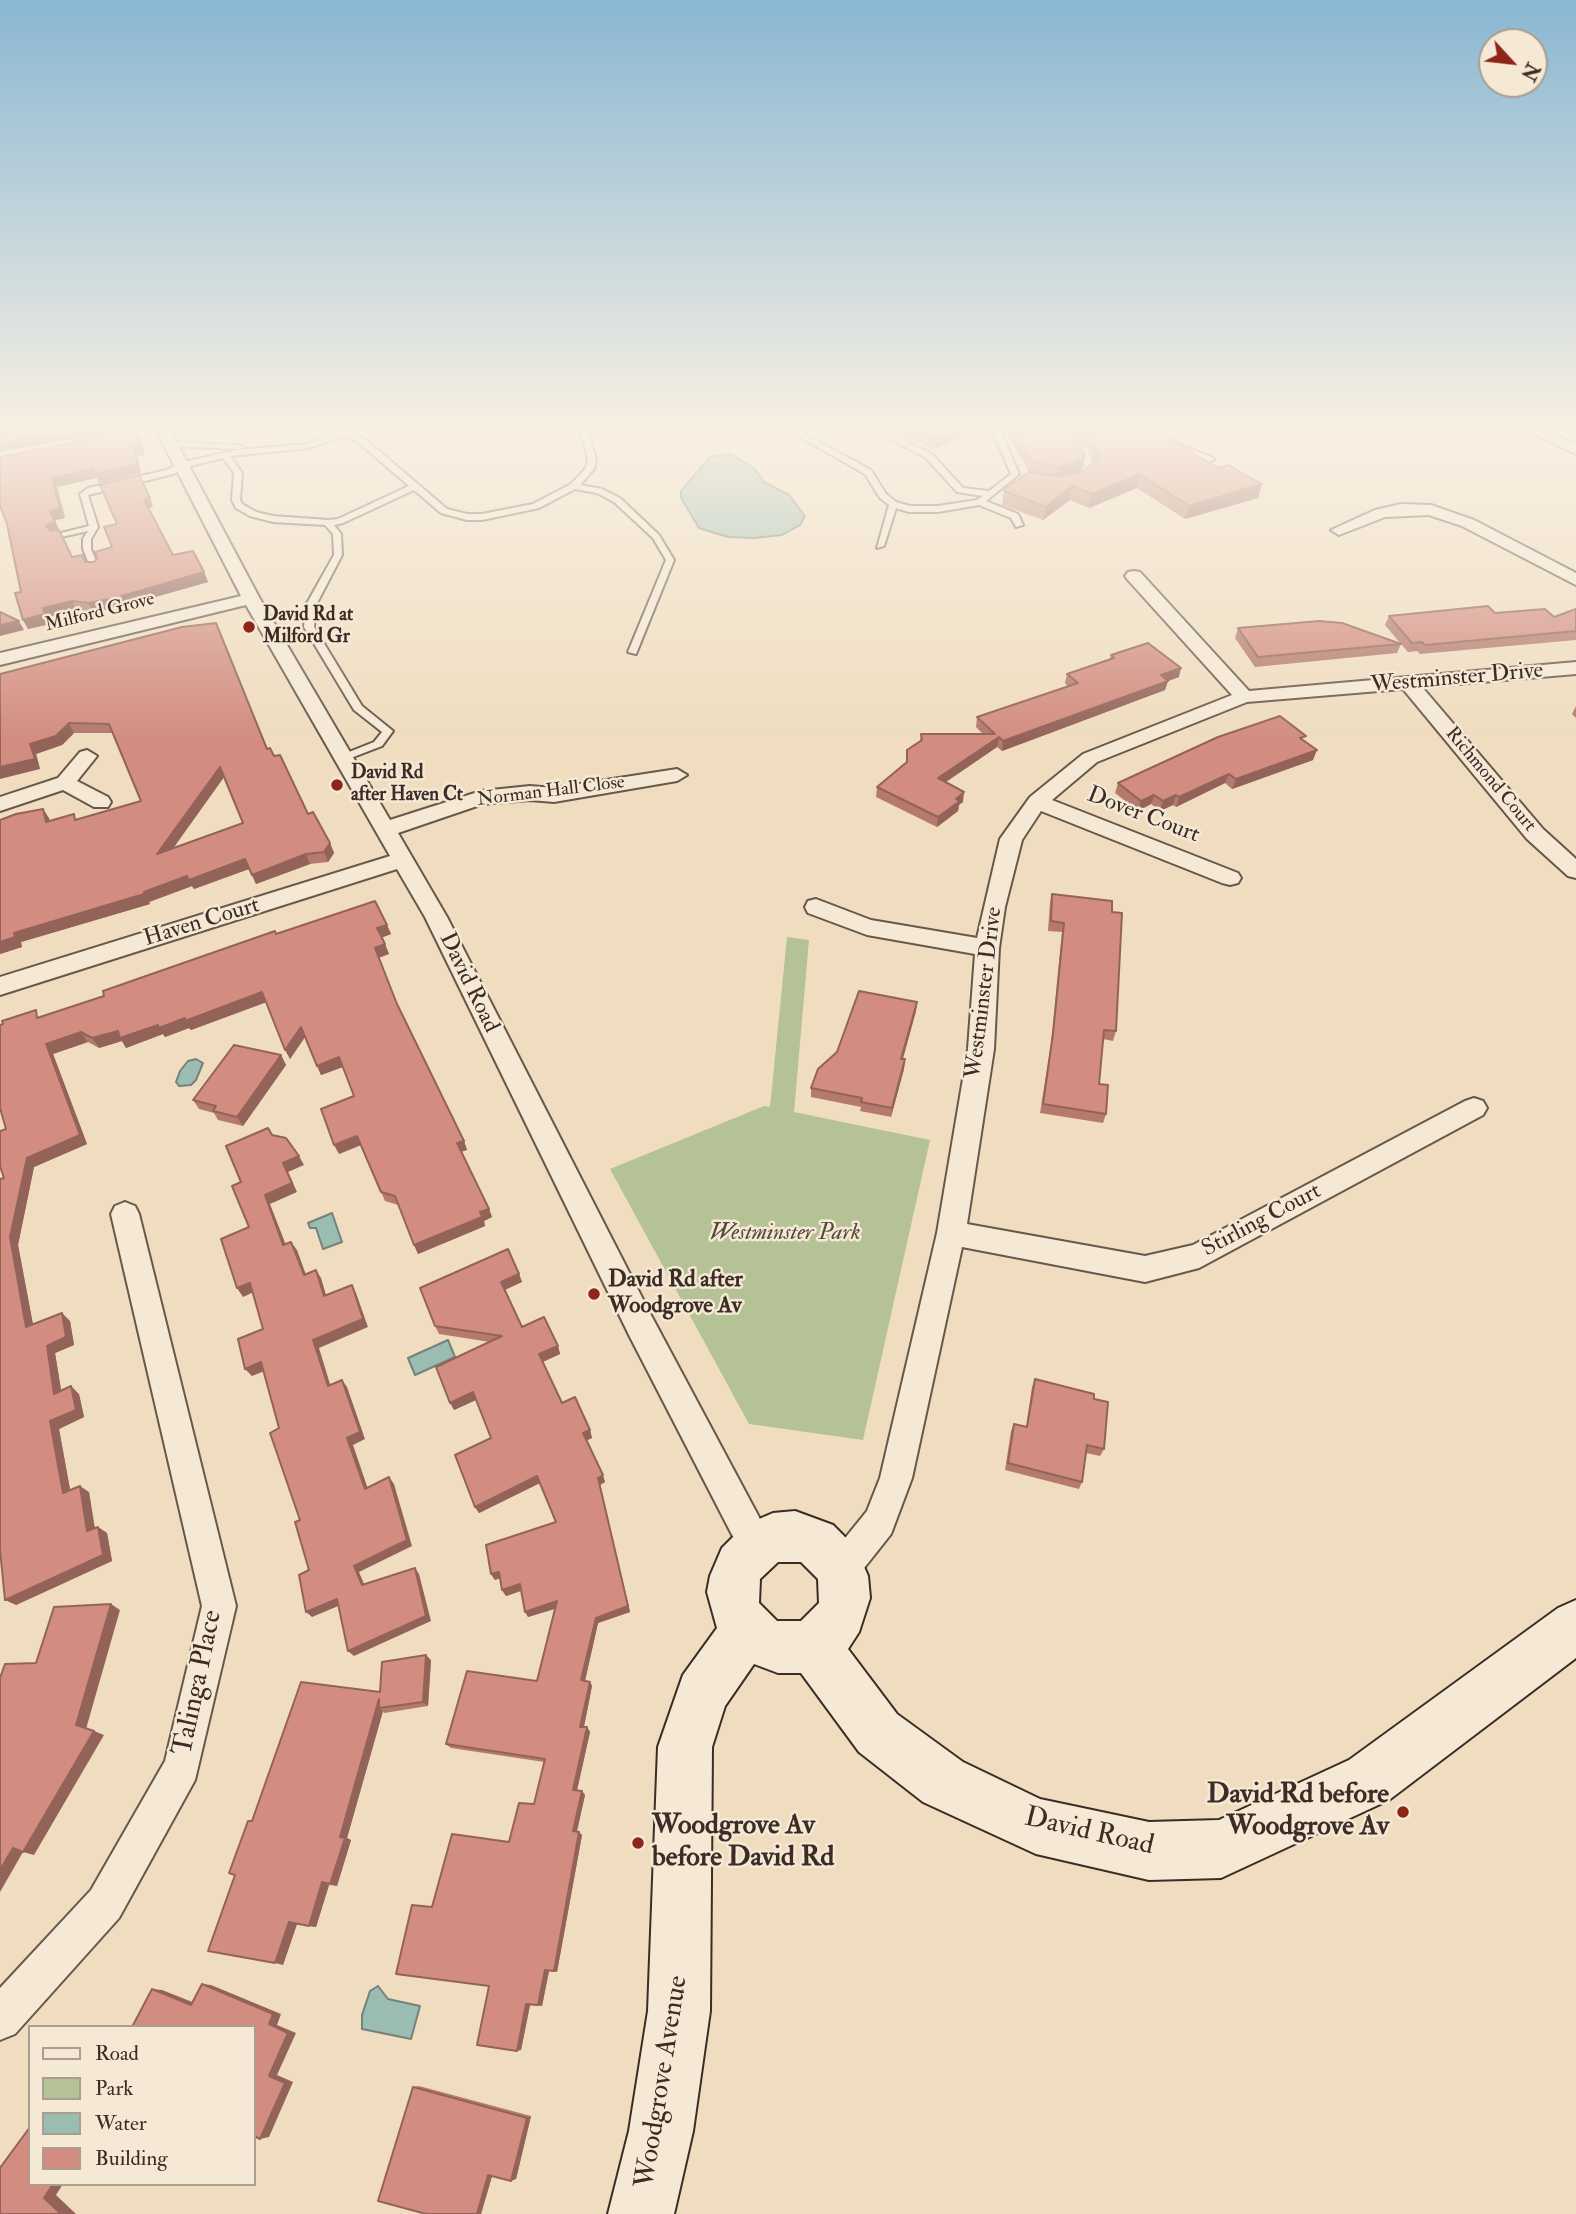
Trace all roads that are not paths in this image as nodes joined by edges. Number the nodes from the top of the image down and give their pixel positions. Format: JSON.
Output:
{"nodes":[{"id":1,"x":65,"y":533,"type":"edge"},
{"id":2,"x":91,"y":533,"type":"edge"},
{"id":3,"x":217,"y":533,"type":"edge"},
{"id":4,"x":336,"y":533,"type":"edge"},
{"id":5,"x":652,"y":533,"type":"edge"},
{"id":6,"x":884,"y":533,"type":"edge"},
{"id":7,"x":1488,"y":533,"type":"edge"},
{"id":8,"x":57,"y":535,"type":"edge"},
{"id":9,"x":880,"y":546,"type":"dead end"},
{"id":10,"x":94,"y":567,"type":"edge"},
{"id":11,"x":1134,"y":576,"type":"dead end"},
{"id":12,"x":1576,"y":580,"type":"edge"},
{"id":13,"x":251,"y":599,"type":"junction"},
{"id":14,"x":632,"y":652,"type":"dead end"},
{"id":15,"x":0,"y":659,"type":"edge"},
{"id":16,"x":1576,"y":668,"type":"edge"},
{"id":17,"x":1409,"y":684,"type":"junction"},
{"id":18,"x":1244,"y":696,"type":"junction"},
{"id":19,"x":87,"y":756,"type":"dead end"},
{"id":20,"x":343,"y":758,"type":"junction"},
{"id":21,"x":677,"y":775,"type":"dead end"},
{"id":22,"x":65,"y":783,"type":"junction"},
{"id":23,"x":101,"y":802,"type":"dead end"},
{"id":24,"x":1037,"y":802,"type":"junction"},
{"id":25,"x":0,"y":804,"type":"edge"},
{"id":26,"x":386,"y":829,"type":"junction"},
{"id":27,"x":404,"y":859,"type":"junction"},
{"id":28,"x":1576,"y":871,"type":"edge"},
{"id":29,"x":1230,"y":878,"type":"dead end"},
{"id":30,"x":816,"y":907,"type":"dead end"},
{"id":31,"x":987,"y":948,"type":"junction"},
{"id":32,"x":0,"y":986,"type":"edge"},
{"id":33,"x":1474,"y":1108,"type":"dead end"},
{"id":34,"x":125,"y":1214,"type":"dead end"},
{"id":35,"x":951,"y":1233,"type":"junction"},
{"id":36,"x":756,"y":1546,"type":"junction"},
{"id":37,"x":841,"y":1570,"type":"junction"},
{"id":38,"x":1576,"y":1626,"type":"edge"},
{"id":39,"x":749,"y":1632,"type":"junction"},
{"id":40,"x":813,"y":1645,"type":"junction"},
{"id":41,"x":0,"y":2019,"type":"edge"},
{"id":42,"x":642,"y":2214,"type":"edge"}],
"edges":[{"from":1,"to":8,"type":"lane"},
{"from":2,"to":10,"type":"lane"},
{"from":3,"to":13,"type":"street","name":"David Road"},
{"from":4,"to":20,"type":"lane"},
{"from":5,"to":14,"type":"lane"},
{"from":6,"to":9,"type":"lane"},
{"from":7,"to":12,"type":"street"},
{"from":11,"to":18,"type":"street"},
{"from":13,"to":15,"type":"street","name":"Milford Grove"},
{"from":13,"to":20,"type":"street","name":"David Road"},
{"from":16,"to":17,"type":"street","name":"Westminster Drive"},
{"from":17,"to":18,"type":"street","name":"Westminster Drive"},
{"from":17,"to":28,"type":"street","name":"Richmond Court"},
{"from":18,"to":24,"type":"street","name":"Westminster Drive"},
{"from":19,"to":22,"type":"street"},
{"from":20,"to":26,"type":"street","name":"David Road"},
{"from":21,"to":26,"type":"street","name":"Norman Hall Close"},
{"from":22,"to":23,"type":"street"},
{"from":22,"to":25,"type":"street"},
{"from":24,"to":29,"type":"street","name":"Dover Court"},
{"from":24,"to":31,"type":"street","name":"Westminster Drive"},
{"from":26,"to":27,"type":"street","name":"David Road"},
{"from":27,"to":32,"type":"street","name":"Haven Court"},
{"from":27,"to":36,"type":"street","name":"David Road"},
{"from":30,"to":31,"type":"street"},
{"from":31,"to":35,"type":"street","name":"Westminster Drive"},
{"from":33,"to":35,"type":"street","name":"Stirling Court"},
{"from":34,"to":41,"type":"street","name":"Talinga Place"},
{"from":35,"to":37,"type":"street","name":"Westminster Drive"},
{"from":36,"to":37,"type":"street"},
{"from":36,"to":39,"type":"street"},
{"from":37,"to":40,"type":"street"},
{"from":38,"to":40,"type":"street","name":"David Road"},
{"from":39,"to":40,"type":"street"},
{"from":39,"to":42,"type":"street","name":"Woodgrove Avenue"}]}
